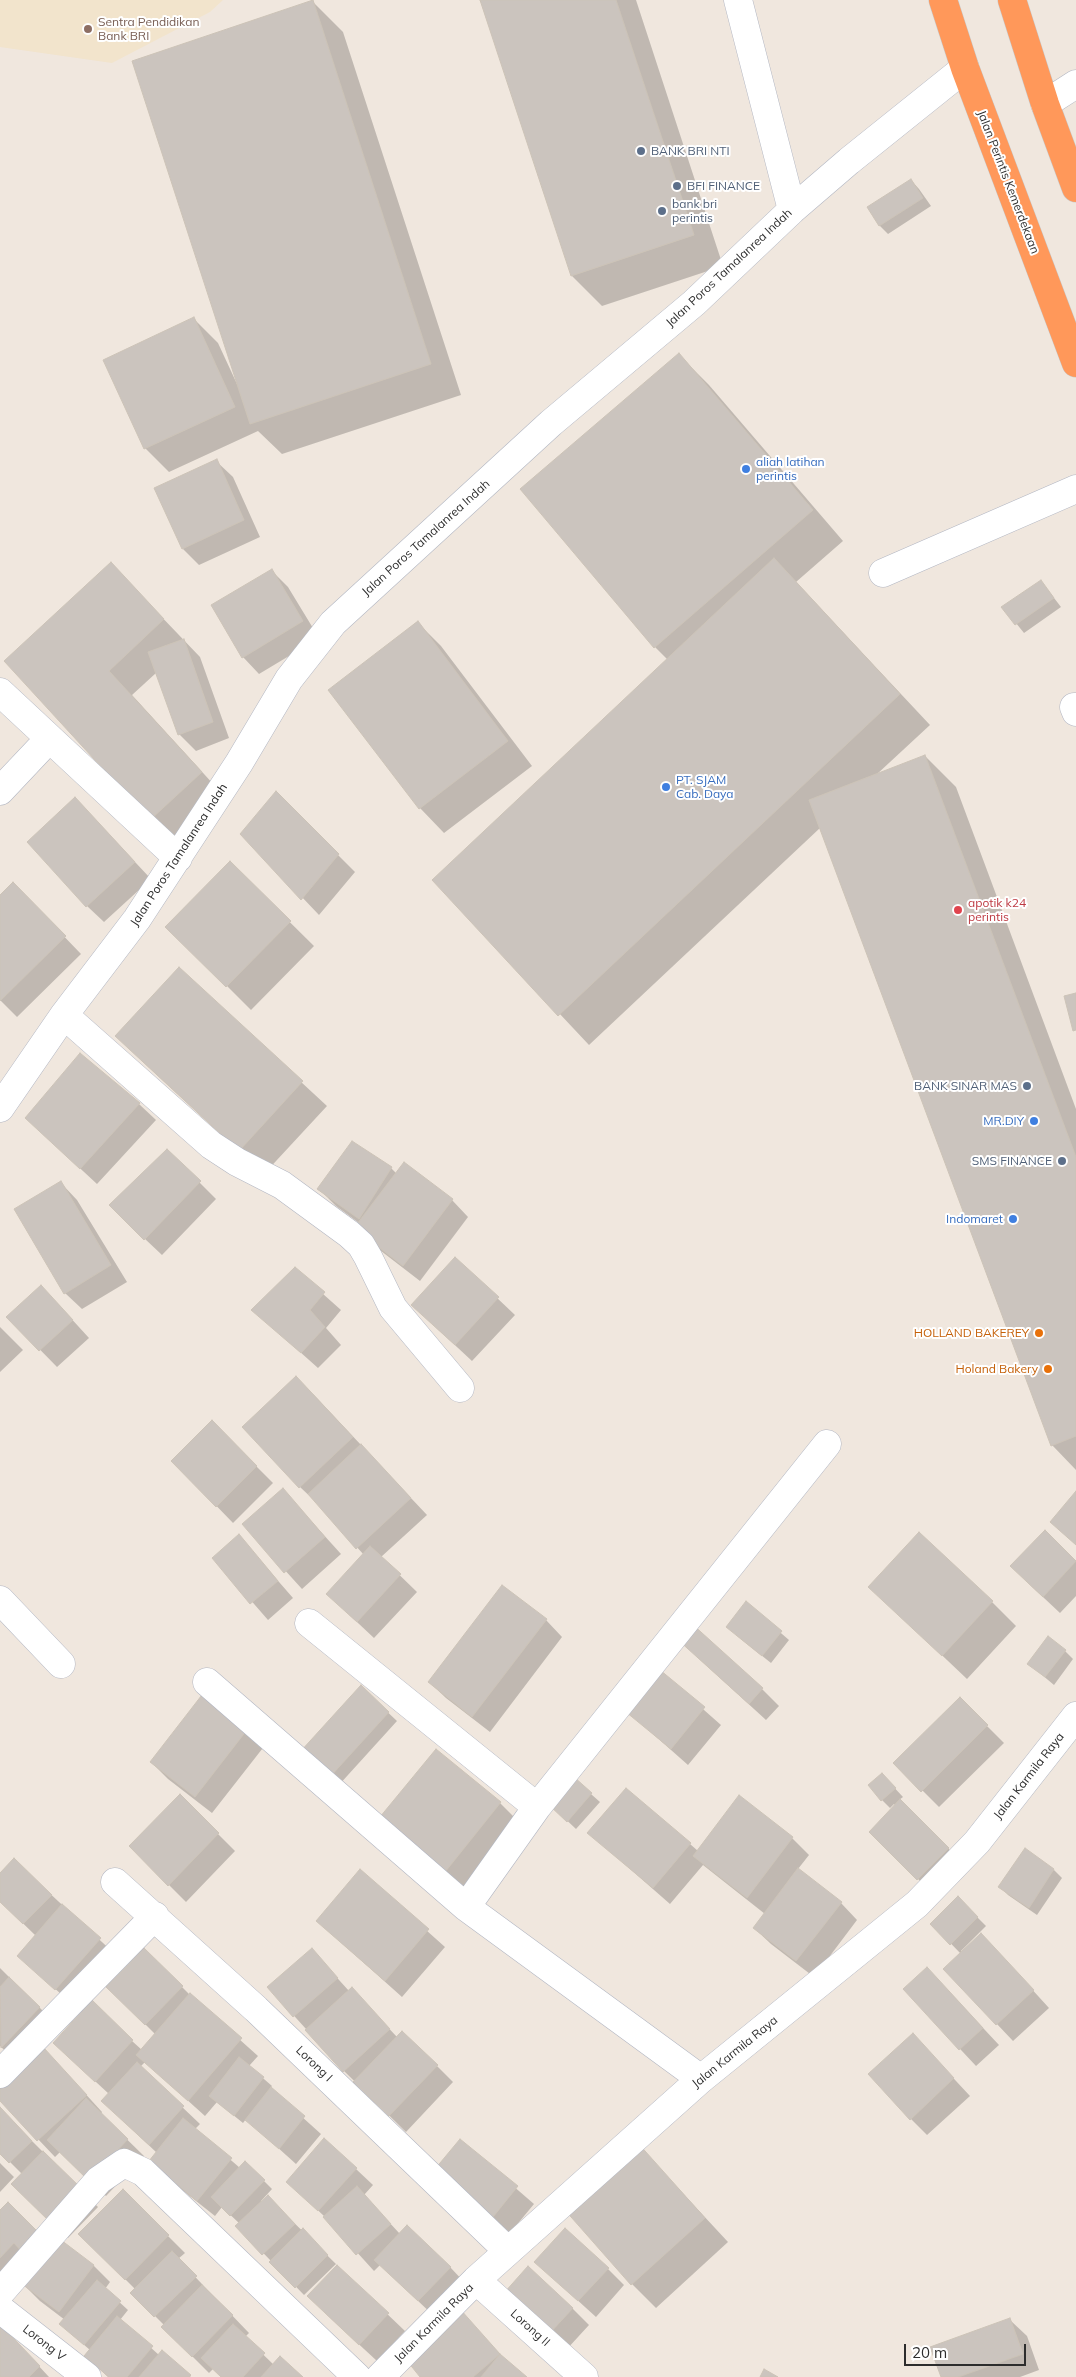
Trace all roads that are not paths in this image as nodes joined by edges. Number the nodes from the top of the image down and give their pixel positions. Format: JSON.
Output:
{"nodes":[{"id":1,"x":738,"y":0,"type":"edge"},
{"id":2,"x":943,"y":0,"type":"edge"},
{"id":3,"x":1012,"y":0,"type":"edge"},
{"id":4,"x":965,"y":68,"type":"junction"},
{"id":5,"x":1076,"y":84,"type":"edge"},
{"id":6,"x":1045,"y":104,"type":"junction"},
{"id":7,"x":1076,"y":188,"type":"edge"},
{"id":8,"x":792,"y":210,"type":"junction"},
{"id":9,"x":1076,"y":363,"type":"edge"},
{"id":10,"x":1076,"y":489,"type":"edge"},
{"id":11,"x":883,"y":573,"type":"dead end"},
{"id":12,"x":0,"y":692,"type":"edge"},
{"id":13,"x":50,"y":739,"type":"junction"},
{"id":14,"x":0,"y":791,"type":"edge"},
{"id":15,"x":178,"y":858,"type":"junction"},
{"id":16,"x":64,"y":1016,"type":"junction"},
{"id":17,"x":0,"y":1108,"type":"edge"},
{"id":18,"x":460,"y":1388,"type":"dead end"},
{"id":19,"x":827,"y":1444,"type":"dead end"},
{"id":20,"x":0,"y":1600,"type":"edge"},
{"id":21,"x":309,"y":1623,"type":"dead end"},
{"id":22,"x":61,"y":1664,"type":"dead end"},
{"id":23,"x":207,"y":1682,"type":"dead end"},
{"id":24,"x":1076,"y":1716,"type":"edge"},
{"id":25,"x":537,"y":1807,"type":"junction"},
{"id":26,"x":115,"y":1882,"type":"dead end"},
{"id":27,"x":466,"y":1907,"type":"junction"},
{"id":28,"x":155,"y":1916,"type":"junction"},
{"id":29,"x":0,"y":2074,"type":"edge"},
{"id":30,"x":701,"y":2080,"type":"junction"},
{"id":31,"x":508,"y":2251,"type":"junction"},
{"id":32,"x":476,"y":2280,"type":"junction"},
{"id":33,"x":0,"y":2293,"type":"edge"},
{"id":34,"x":0,"y":2309,"type":"edge"},
{"id":35,"x":87,"y":2377,"type":"edge"},
{"id":36,"x":357,"y":2377,"type":"edge"},
{"id":37,"x":380,"y":2377,"type":"edge"},
{"id":38,"x":584,"y":2377,"type":"edge"}],
"edges":[{"from":1,"to":8,"type":"street"},
{"from":2,"to":4,"type":"highway","name":"Jalan Perintis Kemerdekaan"},
{"from":3,"to":6,"type":"highway"},
{"from":4,"to":8,"type":"street","name":"Jalan Poros Tamalanrea Indah"},
{"from":4,"to":9,"type":"highway","name":"Jalan Perintis Kemerdekaan"},
{"from":5,"to":6,"type":"street"},
{"from":6,"to":7,"type":"highway"},
{"from":8,"to":15,"type":"street","name":"Jalan Poros Tamalanrea Indah"},
{"from":10,"to":11,"type":"street"},
{"from":12,"to":13,"type":"street"},
{"from":13,"to":14,"type":"street"},
{"from":13,"to":15,"type":"street"},
{"from":15,"to":16,"type":"street","name":"Jalan Poros Tamalanrea Indah"},
{"from":16,"to":17,"type":"street","name":"Jalan Poros Tamalanrea Indah"},
{"from":16,"to":18,"type":"street"},
{"from":19,"to":25,"type":"street"},
{"from":20,"to":22,"type":"street"},
{"from":21,"to":25,"type":"street"},
{"from":23,"to":27,"type":"street"},
{"from":24,"to":30,"type":"street","name":"Jalan Karmila Raya"},
{"from":25,"to":27,"type":"street"},
{"from":26,"to":28,"type":"street","name":"Lorong I"},
{"from":27,"to":30,"type":"street"},
{"from":28,"to":29,"type":"street"},
{"from":28,"to":31,"type":"street","name":"Lorong I"},
{"from":30,"to":31,"type":"street","name":"Jalan Karmila Raya"},
{"from":31,"to":32,"type":"street","name":"Jalan Karmila Raya"},
{"from":32,"to":37,"type":"street","name":"Jalan Karmila Raya"},
{"from":32,"to":38,"type":"street","name":"Lorong II"},
{"from":33,"to":36,"type":"street"},
{"from":34,"to":35,"type":"street","name":"Lorong V"}]}
